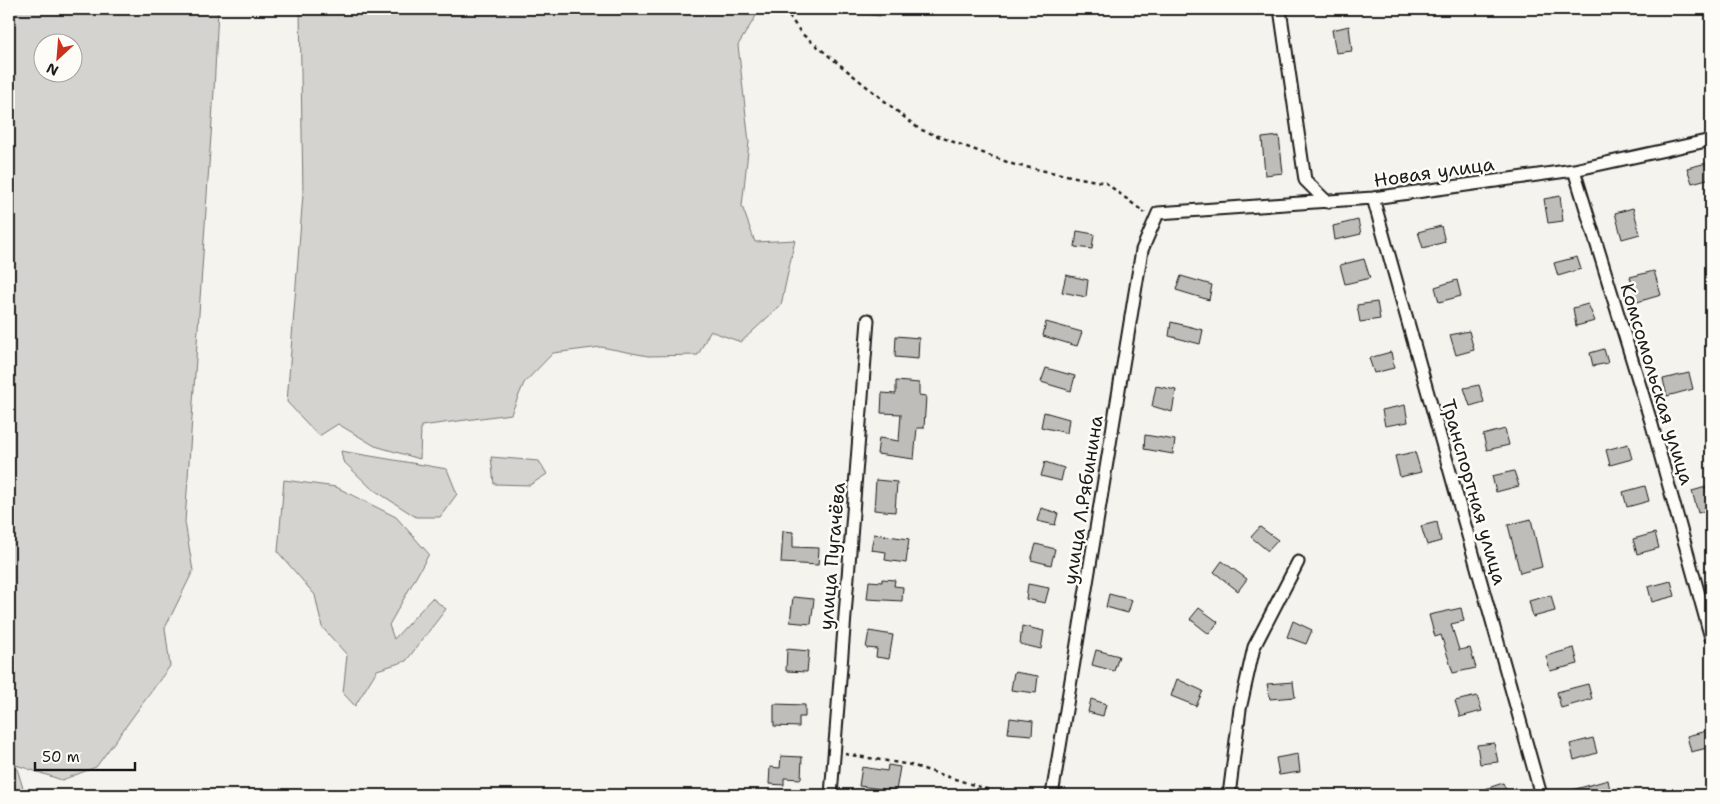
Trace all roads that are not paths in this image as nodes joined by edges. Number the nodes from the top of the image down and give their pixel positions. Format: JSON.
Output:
{"nodes":[{"id":1,"x":1280,"y":9,"type":"edge"},
{"id":2,"x":1711,"y":140,"type":"edge"},
{"id":3,"x":1574,"y":170,"type":"junction"},
{"id":4,"x":1373,"y":198,"type":"junction"},
{"id":5,"x":1327,"y":202,"type":"junction"},
{"id":6,"x":1156,"y":216,"type":"joint"},
{"id":7,"x":868,"y":320,"type":"dead end"},
{"id":8,"x":1298,"y":562,"type":"dead end"},
{"id":9,"x":1711,"y":638,"type":"edge"},
{"id":10,"x":831,"y":795,"type":"edge"},
{"id":11,"x":1052,"y":795,"type":"edge"},
{"id":12,"x":1229,"y":795,"type":"edge"},
{"id":13,"x":1541,"y":795,"type":"edge"}],
"edges":[{"from":1,"to":5,"type":"street"},
{"from":2,"to":3,"type":"street","name":"Новая улица"},
{"from":3,"to":4,"type":"street","name":"Новая улица"},
{"from":3,"to":9,"type":"street","name":"Комсомольская улица"},
{"from":4,"to":5,"type":"street","name":"Новая улица"},
{"from":4,"to":13,"type":"street","name":"Транспортная улица"},
{"from":5,"to":6,"type":"street","name":"Новая улица"},
{"from":6,"to":11,"type":"street","name":"улица Л.Рябинина"},
{"from":7,"to":10,"type":"street","name":"улица Пугачёва"},
{"from":8,"to":12,"type":"street"}]}
